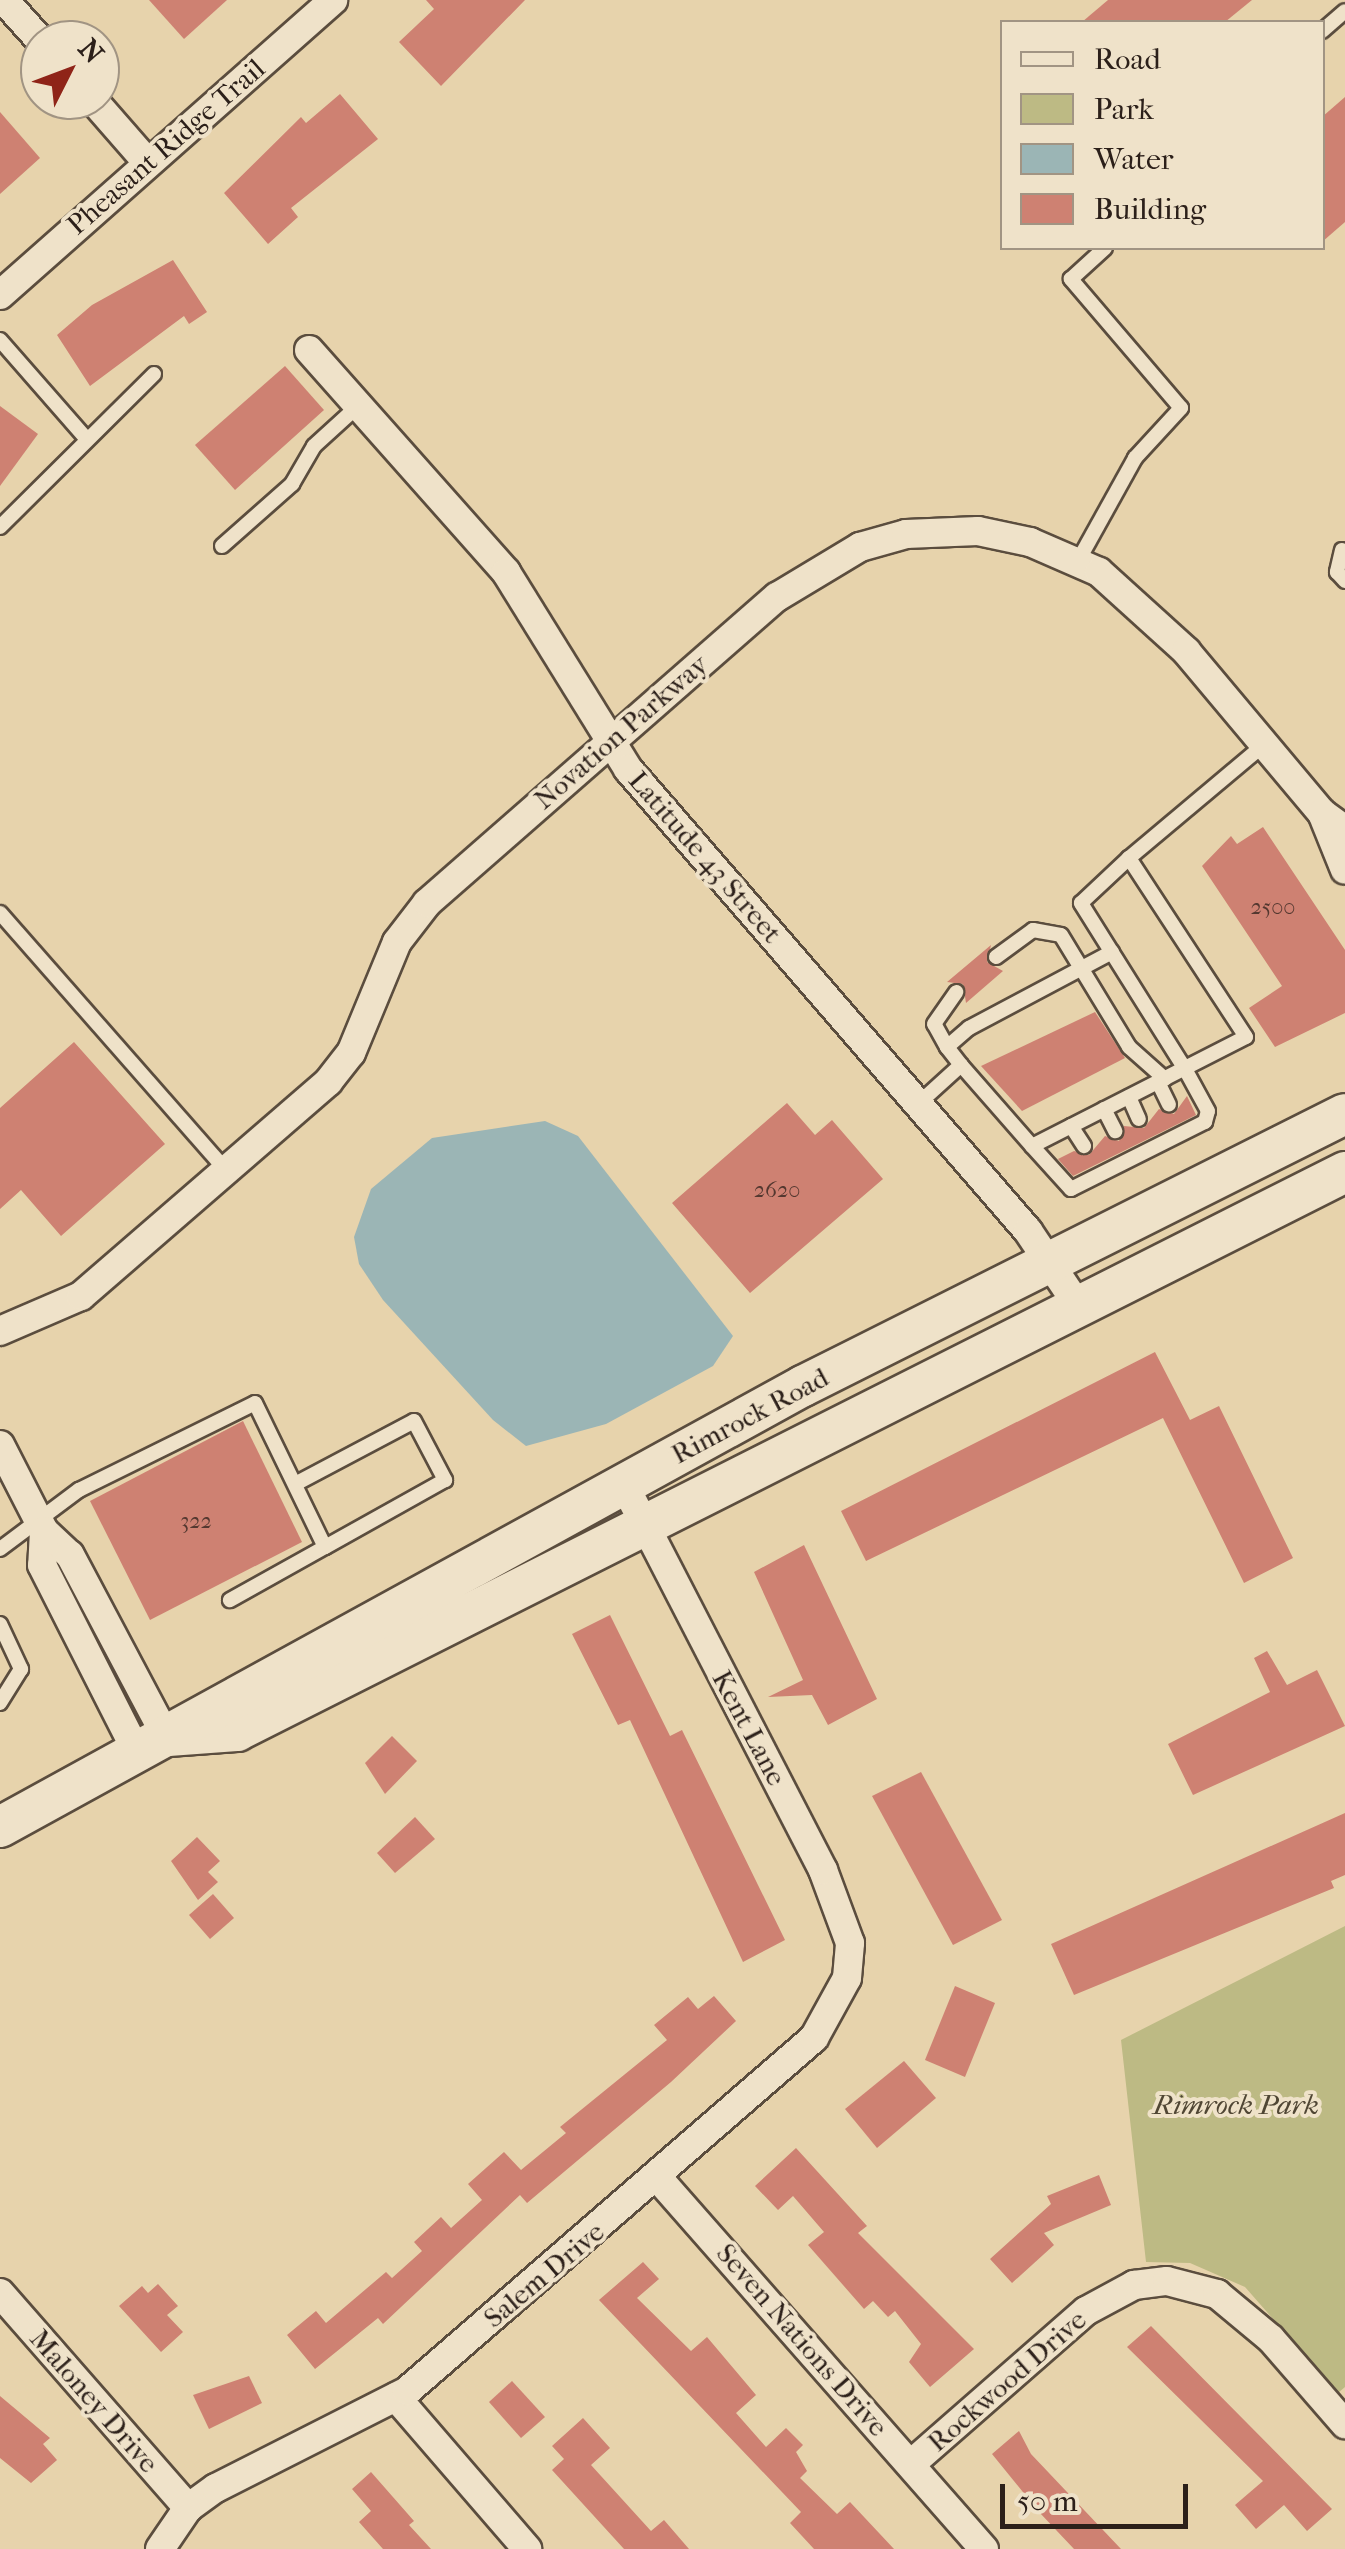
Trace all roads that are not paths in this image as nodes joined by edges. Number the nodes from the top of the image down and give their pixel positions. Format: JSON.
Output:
{"nodes":[{"id":1,"x":4,"y":0,"type":"edge"},
{"id":2,"x":333,"y":0,"type":"edge"},
{"id":3,"x":1345,"y":11,"type":"edge"},
{"id":4,"x":22,"y":20,"type":"edge"},
{"id":5,"x":1325,"y":28,"type":"edge"},
{"id":6,"x":110,"y":120,"type":"edge"},
{"id":7,"x":147,"y":162,"type":"junction"},
{"id":8,"x":1103,"y":250,"type":"edge"},
{"id":9,"x":0,"y":295,"type":"edge"},
{"id":10,"x":0,"y":340,"type":"edge"},
{"id":11,"x":308,"y":350,"type":"dead end"},
{"id":12,"x":154,"y":374,"type":"dead end"},
{"id":13,"x":358,"y":406,"type":"junction"},
{"id":14,"x":84,"y":436,"type":"junction"},
{"id":15,"x":0,"y":527,"type":"edge"},
{"id":16,"x":222,"y":546,"type":"dead end"},
{"id":17,"x":1342,"y":550,"type":"dead end"},
{"id":18,"x":1078,"y":561,"type":"junction"},
{"id":19,"x":1345,"y":581,"type":"edge"},
{"id":20,"x":1267,"y":743,"type":"junction"},
{"id":21,"x":609,"y":744,"type":"junction"},
{"id":22,"x":1322,"y":813,"type":"junction"},
{"id":23,"x":1345,"y":830,"type":"edge"},
{"id":24,"x":1129,"y":858,"type":"junction"},
{"id":25,"x":1345,"y":870,"type":"edge"},
{"id":26,"x":2,"y":920,"type":"edge"},
{"id":27,"x":1112,"y":952,"type":"junction"},
{"id":28,"x":996,"y":957,"type":"dead end"},
{"id":29,"x":1085,"y":966,"type":"junction"},
{"id":30,"x":956,"y":992,"type":"dead end"},
{"id":31,"x":948,"y":1048,"type":"junction"},
{"id":32,"x":961,"y":1065,"type":"junction"},
{"id":33,"x":1185,"y":1068,"type":"junction"},
{"id":34,"x":1161,"y":1080,"type":"junction"},
{"id":35,"x":1128,"y":1097,"type":"junction"},
{"id":36,"x":918,"y":1104,"type":"junction"},
{"id":37,"x":1169,"y":1105,"type":"dead end"},
{"id":38,"x":1104,"y":1109,"type":"junction"},
{"id":39,"x":1345,"y":1114,"type":"edge"},
{"id":40,"x":1139,"y":1119,"type":"dead end"},
{"id":41,"x":1071,"y":1126,"type":"junction"},
{"id":42,"x":1115,"y":1131,"type":"dead end"},
{"id":43,"x":1032,"y":1146,"type":"junction"},
{"id":44,"x":1084,"y":1146,"type":"dead end"},
{"id":45,"x":227,"y":1171,"type":"junction"},
{"id":46,"x":1345,"y":1172,"type":"edge"},
{"id":47,"x":1052,"y":1264,"type":"junction"},
{"id":48,"x":1079,"y":1307,"type":"junction"},
{"id":49,"x":0,"y":1331,"type":"edge"},
{"id":50,"x":0,"y":1445,"type":"edge"},
{"id":51,"x":297,"y":1483,"type":"junction"},
{"id":52,"x":624,"y":1485,"type":"junction"},
{"id":53,"x":42,"y":1526,"type":"junction"},
{"id":54,"x":642,"y":1530,"type":"junction"},
{"id":55,"x":325,"y":1547,"type":"junction"},
{"id":56,"x":0,"y":1549,"type":"edge"},
{"id":57,"x":230,"y":1600,"type":"dead end"},
{"id":58,"x":0,"y":1624,"type":"edge"},
{"id":59,"x":0,"y":1703,"type":"edge"},
{"id":60,"x":151,"y":1744,"type":"junction"},
{"id":61,"x":0,"y":1826,"type":"edge"},
{"id":62,"x":848,"y":1978,"type":"joint"},
{"id":63,"x":658,"y":2178,"type":"junction"},
{"id":64,"x":0,"y":2294,"type":"edge"},
{"id":65,"x":396,"y":2397,"type":"junction"},
{"id":66,"x":1345,"y":2424,"type":"edge"},
{"id":67,"x":911,"y":2464,"type":"junction"},
{"id":68,"x":188,"y":2508,"type":"junction"},
{"id":69,"x":160,"y":2549,"type":"edge"},
{"id":70,"x":527,"y":2549,"type":"edge"},
{"id":71,"x":984,"y":2549,"type":"edge"}],
"edges":[{"from":1,"to":4,"type":"street"},
{"from":2,"to":7,"type":"street","name":"Pheasant Ridge Trail"},
{"from":3,"to":5,"type":"lane"},
{"from":6,"to":7,"type":"street"},
{"from":7,"to":9,"type":"street","name":"Pheasant Ridge Trail"},
{"from":8,"to":18,"type":"lane"},
{"from":10,"to":14,"type":"lane"},
{"from":11,"to":13,"type":"street","name":"Latitude 43 Street"},
{"from":12,"to":14,"type":"lane"},
{"from":13,"to":16,"type":"lane"},
{"from":13,"to":21,"type":"street","name":"Latitude 43 Street"},
{"from":14,"to":15,"type":"lane"},
{"from":17,"to":19,"type":"lane"},
{"from":18,"to":20,"type":"street","name":"Novation Parkway"},
{"from":18,"to":21,"type":"street","name":"Novation Parkway"},
{"from":20,"to":22,"type":"street","name":"Novation Parkway"},
{"from":20,"to":24,"type":"lane"},
{"from":21,"to":36,"type":"street","name":"Latitude 43 Street"},
{"from":21,"to":45,"type":"street","name":"Novation Parkway"},
{"from":22,"to":23,"type":"street","name":"Novation Parkway"},
{"from":22,"to":25,"type":"street","name":"Novation Parkway"},
{"from":24,"to":27,"type":"lane"},
{"from":24,"to":33,"type":"lane"},
{"from":26,"to":45,"type":"lane"},
{"from":27,"to":29,"type":"lane"},
{"from":27,"to":33,"type":"lane"},
{"from":28,"to":29,"type":"lane"},
{"from":29,"to":31,"type":"lane"},
{"from":29,"to":34,"type":"lane"},
{"from":30,"to":31,"type":"lane"},
{"from":31,"to":32,"type":"lane"},
{"from":32,"to":36,"type":"lane"},
{"from":32,"to":43,"type":"lane"},
{"from":33,"to":34,"type":"lane"},
{"from":33,"to":43,"type":"lane"},
{"from":34,"to":35,"type":"lane"},
{"from":34,"to":37,"type":"lane"},
{"from":35,"to":38,"type":"lane"},
{"from":35,"to":40,"type":"lane"},
{"from":36,"to":47,"type":"street","name":"Latitude 43 Street"},
{"from":38,"to":41,"type":"lane"},
{"from":38,"to":42,"type":"lane"},
{"from":39,"to":47,"type":"main road","name":"Rimrock Road"},
{"from":41,"to":43,"type":"lane"},
{"from":41,"to":44,"type":"lane"},
{"from":45,"to":49,"type":"street","name":"Novation Parkway"},
{"from":46,"to":48,"type":"main road","name":"Rimrock Road"},
{"from":47,"to":48,"type":"street","name":"Latitude 43 Street"},
{"from":47,"to":52,"type":"main road","name":"Rimrock Road"},
{"from":48,"to":54,"type":"main road","name":"Rimrock Road"},
{"from":50,"to":53,"type":"street"},
{"from":51,"to":53,"type":"lane"},
{"from":51,"to":55,"type":"lane"},
{"from":51,"to":55,"type":"lane"},
{"from":52,"to":54,"type":"street","name":"Kent Lane"},
{"from":52,"to":60,"type":"main road","name":"Rimrock Road"},
{"from":53,"to":56,"type":"lane"},
{"from":53,"to":60,"type":"street"},
{"from":54,"to":60,"type":"main road","name":"Rimrock Road"},
{"from":54,"to":62,"type":"street","name":"Kent Lane"},
{"from":55,"to":57,"type":"lane"},
{"from":58,"to":59,"type":"lane"},
{"from":60,"to":61,"type":"main road","name":"Rimrock Road"},
{"from":62,"to":63,"type":"street","name":"Salem Drive"},
{"from":63,"to":65,"type":"street","name":"Salem Drive"},
{"from":63,"to":67,"type":"street","name":"Seven Nations Drive"},
{"from":64,"to":68,"type":"street","name":"Maloney Drive"},
{"from":65,"to":68,"type":"street","name":"Salem Drive"},
{"from":65,"to":70,"type":"street"},
{"from":66,"to":67,"type":"street","name":"Rockwood Drive"},
{"from":67,"to":71,"type":"street","name":"Seven Nations Drive"},
{"from":68,"to":69,"type":"street"}]}
